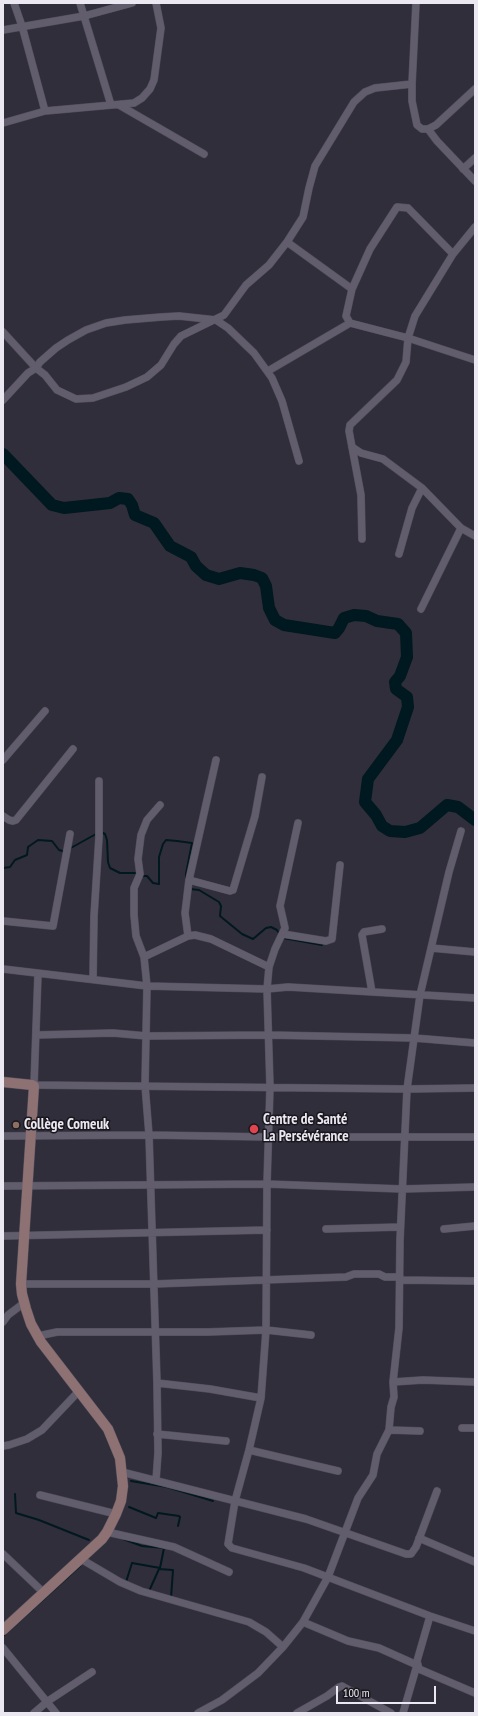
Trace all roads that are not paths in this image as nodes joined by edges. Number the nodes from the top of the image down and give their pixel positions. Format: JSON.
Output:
{"nodes":[{"id":1,"x":14,"y":3,"type":"edge"},
{"id":2,"x":80,"y":3,"type":"edge"},
{"id":3,"x":132,"y":3,"type":"edge"},
{"id":4,"x":156,"y":3,"type":"edge"},
{"id":5,"x":416,"y":3,"type":"edge"},
{"id":6,"x":84,"y":16,"type":"junction"},
{"id":7,"x":22,"y":26,"type":"junction"},
{"id":8,"x":3,"y":30,"type":"edge"},
{"id":9,"x":412,"y":84,"type":"junction"},
{"id":10,"x":475,"y":89,"type":"edge"},
{"id":11,"x":115,"y":105,"type":"junction"},
{"id":12,"x":45,"y":111,"type":"junction"},
{"id":13,"x":3,"y":123,"type":"edge"},
{"id":14,"x":428,"y":129,"type":"junction"},
{"id":15,"x":204,"y":154,"type":"dead end"},
{"id":16,"x":475,"y":158,"type":"edge"},
{"id":17,"x":463,"y":169,"type":"junction"},
{"id":18,"x":475,"y":181,"type":"edge"},
{"id":19,"x":475,"y":227,"type":"edge"},
{"id":20,"x":287,"y":242,"type":"junction"},
{"id":21,"x":453,"y":254,"type":"junction"},
{"id":22,"x":352,"y":289,"type":"junction"},
{"id":23,"x":216,"y":320,"type":"junction"},
{"id":24,"x":350,"y":323,"type":"junction"},
{"id":25,"x":3,"y":332,"type":"edge"},
{"id":26,"x":408,"y":338,"type":"junction"},
{"id":27,"x":475,"y":360,"type":"edge"},
{"id":28,"x":36,"y":368,"type":"junction"},
{"id":29,"x":268,"y":371,"type":"junction"},
{"id":30,"x":3,"y":400,"type":"edge"},
{"id":31,"x":352,"y":447,"type":"junction"},
{"id":32,"x":299,"y":461,"type":"dead end"},
{"id":33,"x":422,"y":488,"type":"junction"},
{"id":34,"x":461,"y":528,"type":"junction"},
{"id":35,"x":475,"y":536,"type":"edge"},
{"id":36,"x":362,"y":539,"type":"dead end"},
{"id":37,"x":399,"y":554,"type":"dead end"},
{"id":38,"x":421,"y":609,"type":"dead end"},
{"id":39,"x":44,"y":711,"type":"dead end"},
{"id":40,"x":73,"y":749,"type":"dead end"},
{"id":41,"x":3,"y":760,"type":"edge"},
{"id":42,"x":216,"y":760,"type":"dead end"},
{"id":43,"x":262,"y":777,"type":"dead end"},
{"id":44,"x":99,"y":781,"type":"dead end"},
{"id":45,"x":160,"y":805,"type":"dead end"},
{"id":46,"x":3,"y":816,"type":"edge"},
{"id":47,"x":298,"y":823,"type":"dead end"},
{"id":48,"x":461,"y":831,"type":"dead end"},
{"id":49,"x":70,"y":834,"type":"dead end"},
{"id":50,"x":340,"y":865,"type":"dead end"},
{"id":51,"x":189,"y":880,"type":"junction"},
{"id":52,"x":3,"y":921,"type":"edge"},
{"id":53,"x":382,"y":929,"type":"dead end"},
{"id":54,"x":283,"y":934,"type":"junction"},
{"id":55,"x":188,"y":936,"type":"junction"},
{"id":56,"x":431,"y":948,"type":"junction"},
{"id":57,"x":475,"y":952,"type":"edge"},
{"id":58,"x":144,"y":957,"type":"junction"},
{"id":59,"x":269,"y":967,"type":"junction"},
{"id":60,"x":3,"y":969,"type":"edge"},
{"id":61,"x":38,"y":974,"type":"junction"},
{"id":62,"x":93,"y":980,"type":"junction"},
{"id":63,"x":147,"y":986,"type":"junction"},
{"id":64,"x":267,"y":989,"type":"junction"},
{"id":65,"x":372,"y":992,"type":"junction"},
{"id":66,"x":420,"y":995,"type":"junction"},
{"id":67,"x":475,"y":998,"type":"edge"},
{"id":68,"x":36,"y":1035,"type":"junction"},
{"id":69,"x":269,"y":1035,"type":"junction"},
{"id":70,"x":147,"y":1036,"type":"junction"},
{"id":71,"x":414,"y":1038,"type":"junction"},
{"id":72,"x":475,"y":1043,"type":"edge"},
{"id":73,"x":3,"y":1082,"type":"edge"},
{"id":74,"x":34,"y":1085,"type":"junction"},
{"id":75,"x":145,"y":1086,"type":"junction"},
{"id":76,"x":270,"y":1087,"type":"junction"},
{"id":77,"x":475,"y":1088,"type":"edge"},
{"id":78,"x":407,"y":1089,"type":"junction"},
{"id":79,"x":149,"y":1135,"type":"junction"},
{"id":80,"x":3,"y":1136,"type":"edge"},
{"id":81,"x":32,"y":1136,"type":"junction"},
{"id":82,"x":269,"y":1137,"type":"junction"},
{"id":83,"x":404,"y":1137,"type":"junction"},
{"id":84,"x":475,"y":1137,"type":"edge"},
{"id":85,"x":267,"y":1184,"type":"junction"},
{"id":86,"x":150,"y":1185,"type":"junction"},
{"id":87,"x":3,"y":1186,"type":"edge"},
{"id":88,"x":28,"y":1186,"type":"junction"},
{"id":89,"x":475,"y":1187,"type":"edge"},
{"id":90,"x":402,"y":1189,"type":"junction"},
{"id":91,"x":475,"y":1226,"type":"edge"},
{"id":92,"x":400,"y":1227,"type":"junction"},
{"id":93,"x":326,"y":1229,"type":"dead end"},
{"id":94,"x":444,"y":1229,"type":"dead end"},
{"id":95,"x":267,"y":1230,"type":"junction"},
{"id":96,"x":152,"y":1232,"type":"junction"},
{"id":97,"x":3,"y":1236,"type":"edge"},
{"id":98,"x":24,"y":1236,"type":"junction"},
{"id":99,"x":266,"y":1279,"type":"junction"},
{"id":100,"x":400,"y":1279,"type":"junction"},
{"id":101,"x":475,"y":1281,"type":"edge"},
{"id":102,"x":21,"y":1284,"type":"junction"},
{"id":103,"x":154,"y":1284,"type":"junction"},
{"id":104,"x":24,"y":1302,"type":"junction"},
{"id":105,"x":3,"y":1322,"type":"edge"},
{"id":106,"x":266,"y":1330,"type":"junction"},
{"id":107,"x":155,"y":1332,"type":"junction"},
{"id":108,"x":310,"y":1335,"type":"dead end"},
{"id":109,"x":38,"y":1336,"type":"junction"},
{"id":110,"x":393,"y":1382,"type":"junction"},
{"id":111,"x":475,"y":1382,"type":"edge"},
{"id":112,"x":157,"y":1383,"type":"junction"},
{"id":113,"x":79,"y":1391,"type":"junction"},
{"id":114,"x":260,"y":1398,"type":"junction"},
{"id":115,"x":462,"y":1428,"type":"dead end"},
{"id":116,"x":475,"y":1428,"type":"edge"},
{"id":117,"x":388,"y":1430,"type":"junction"},
{"id":118,"x":420,"y":1431,"type":"dead end"},
{"id":119,"x":157,"y":1434,"type":"junction"},
{"id":120,"x":226,"y":1441,"type":"dead end"},
{"id":121,"x":3,"y":1446,"type":"edge"},
{"id":122,"x":250,"y":1450,"type":"junction"},
{"id":123,"x":338,"y":1471,"type":"dead end"},
{"id":124,"x":122,"y":1472,"type":"junction"},
{"id":125,"x":156,"y":1480,"type":"junction"},
{"id":126,"x":437,"y":1491,"type":"dead end"},
{"id":127,"x":40,"y":1495,"type":"dead end"},
{"id":128,"x":235,"y":1501,"type":"junction"},
{"id":129,"x":116,"y":1514,"type":"junction"},
{"id":130,"x":107,"y":1532,"type":"junction"},
{"id":131,"x":344,"y":1533,"type":"junction"},
{"id":132,"x":419,"y":1538,"type":"junction"},
{"id":133,"x":3,"y":1554,"type":"edge"},
{"id":134,"x":81,"y":1559,"type":"junction"},
{"id":135,"x":475,"y":1562,"type":"edge"},
{"id":136,"x":229,"y":1572,"type":"dead end"},
{"id":137,"x":328,"y":1577,"type":"junction"},
{"id":138,"x":43,"y":1592,"type":"junction"},
{"id":139,"x":430,"y":1616,"type":"junction"},
{"id":140,"x":303,"y":1622,"type":"junction"},
{"id":141,"x":3,"y":1630,"type":"edge"},
{"id":142,"x":475,"y":1631,"type":"edge"},
{"id":143,"x":283,"y":1647,"type":"junction"},
{"id":144,"x":3,"y":1648,"type":"edge"},
{"id":145,"x":417,"y":1665,"type":"junction"},
{"id":146,"x":92,"y":1672,"type":"dead end"},
{"id":147,"x":475,"y":1693,"type":"edge"},
{"id":148,"x":48,"y":1701,"type":"junction"},
{"id":149,"x":34,"y":1713,"type":"edge"},
{"id":150,"x":56,"y":1713,"type":"edge"},
{"id":151,"x":198,"y":1713,"type":"edge"},
{"id":152,"x":297,"y":1713,"type":"edge"},
{"id":153,"x":391,"y":1713,"type":"edge"},
{"id":154,"x":402,"y":1713,"type":"edge"}],
"edges":[{"from":1,"to":7,"type":"street"},
{"from":2,"to":6,"type":"street"},
{"from":3,"to":6,"type":"street"},
{"from":4,"to":11,"type":"street"},
{"from":5,"to":9,"type":"street"},
{"from":6,"to":7,"type":"street"},
{"from":6,"to":11,"type":"street"},
{"from":7,"to":8,"type":"street"},
{"from":7,"to":12,"type":"street"},
{"from":9,"to":14,"type":"street"},
{"from":9,"to":20,"type":"street"},
{"from":10,"to":14,"type":"street"},
{"from":11,"to":12,"type":"street"},
{"from":11,"to":15,"type":"street"},
{"from":12,"to":13,"type":"street"},
{"from":14,"to":17,"type":"street"},
{"from":16,"to":17,"type":"street"},
{"from":17,"to":18,"type":"street"},
{"from":19,"to":21,"type":"street"},
{"from":20,"to":22,"type":"street"},
{"from":20,"to":23,"type":"street"},
{"from":21,"to":22,"type":"street"},
{"from":21,"to":26,"type":"street"},
{"from":22,"to":24,"type":"street"},
{"from":23,"to":28,"type":"street"},
{"from":23,"to":28,"type":"street"},
{"from":23,"to":29,"type":"street"},
{"from":24,"to":26,"type":"street"},
{"from":24,"to":29,"type":"street"},
{"from":25,"to":28,"type":"street"},
{"from":26,"to":27,"type":"street"},
{"from":26,"to":31,"type":"street"},
{"from":28,"to":30,"type":"street"},
{"from":29,"to":32,"type":"street"},
{"from":31,"to":33,"type":"street"},
{"from":31,"to":36,"type":"street"},
{"from":33,"to":34,"type":"street"},
{"from":33,"to":37,"type":"street"},
{"from":34,"to":35,"type":"street"},
{"from":34,"to":38,"type":"street"},
{"from":39,"to":41,"type":"street"},
{"from":40,"to":46,"type":"street"},
{"from":42,"to":51,"type":"street"},
{"from":43,"to":51,"type":"street"},
{"from":44,"to":62,"type":"street"},
{"from":45,"to":58,"type":"street"},
{"from":47,"to":54,"type":"street"},
{"from":48,"to":56,"type":"street"},
{"from":49,"to":52,"type":"street"},
{"from":50,"to":54,"type":"street"},
{"from":51,"to":55,"type":"street"},
{"from":53,"to":65,"type":"street"},
{"from":54,"to":59,"type":"street"},
{"from":55,"to":58,"type":"street"},
{"from":55,"to":59,"type":"street"},
{"from":56,"to":57,"type":"street"},
{"from":56,"to":66,"type":"street"},
{"from":58,"to":63,"type":"street"},
{"from":59,"to":64,"type":"street"},
{"from":60,"to":61,"type":"street"},
{"from":61,"to":62,"type":"street"},
{"from":61,"to":68,"type":"street"},
{"from":62,"to":63,"type":"street"},
{"from":63,"to":64,"type":"street"},
{"from":63,"to":70,"type":"street"},
{"from":64,"to":65,"type":"street"},
{"from":64,"to":69,"type":"street"},
{"from":65,"to":66,"type":"street"},
{"from":66,"to":67,"type":"street"},
{"from":66,"to":71,"type":"street"},
{"from":68,"to":70,"type":"street"},
{"from":68,"to":74,"type":"street"},
{"from":69,"to":70,"type":"street"},
{"from":69,"to":71,"type":"street"},
{"from":69,"to":76,"type":"street"},
{"from":70,"to":75,"type":"street"},
{"from":71,"to":72,"type":"street"},
{"from":71,"to":78,"type":"street"},
{"from":73,"to":74,"type":"main road"},
{"from":74,"to":75,"type":"street"},
{"from":74,"to":81,"type":"main road"},
{"from":75,"to":76,"type":"street"},
{"from":75,"to":79,"type":"street"},
{"from":76,"to":78,"type":"street"},
{"from":76,"to":82,"type":"street"},
{"from":77,"to":78,"type":"street"},
{"from":78,"to":83,"type":"street"},
{"from":79,"to":81,"type":"street"},
{"from":79,"to":82,"type":"street"},
{"from":79,"to":86,"type":"street"},
{"from":80,"to":81,"type":"street"},
{"from":81,"to":88,"type":"main road"},
{"from":82,"to":83,"type":"street"},
{"from":82,"to":85,"type":"street"},
{"from":83,"to":84,"type":"street"},
{"from":83,"to":90,"type":"street"},
{"from":85,"to":86,"type":"street"},
{"from":85,"to":90,"type":"street"},
{"from":85,"to":95,"type":"street"},
{"from":86,"to":88,"type":"street"},
{"from":86,"to":96,"type":"street"},
{"from":87,"to":88,"type":"street"},
{"from":88,"to":98,"type":"main road"},
{"from":89,"to":90,"type":"street"},
{"from":90,"to":92,"type":"street"},
{"from":91,"to":94,"type":"street"},
{"from":92,"to":93,"type":"street"},
{"from":92,"to":100,"type":"street"},
{"from":95,"to":96,"type":"street"},
{"from":95,"to":99,"type":"street"},
{"from":96,"to":98,"type":"street"},
{"from":96,"to":103,"type":"street"},
{"from":97,"to":98,"type":"street"},
{"from":98,"to":102,"type":"main road"},
{"from":99,"to":100,"type":"street"},
{"from":99,"to":103,"type":"street"},
{"from":99,"to":106,"type":"street"},
{"from":100,"to":101,"type":"street"},
{"from":100,"to":110,"type":"street"},
{"from":102,"to":103,"type":"street"},
{"from":102,"to":104,"type":"main road"},
{"from":103,"to":107,"type":"street"},
{"from":104,"to":105,"type":"street"},
{"from":104,"to":109,"type":"main road"},
{"from":106,"to":107,"type":"street"},
{"from":106,"to":108,"type":"street"},
{"from":106,"to":114,"type":"street"},
{"from":107,"to":109,"type":"street"},
{"from":107,"to":112,"type":"street"},
{"from":109,"to":113,"type":"main road"},
{"from":110,"to":111,"type":"street"},
{"from":110,"to":117,"type":"street"},
{"from":112,"to":114,"type":"street"},
{"from":112,"to":119,"type":"street"},
{"from":113,"to":121,"type":"street"},
{"from":113,"to":124,"type":"main road"},
{"from":114,"to":122,"type":"street"},
{"from":115,"to":116,"type":"street"},
{"from":117,"to":118,"type":"street"},
{"from":117,"to":131,"type":"street"},
{"from":119,"to":120,"type":"street"},
{"from":119,"to":125,"type":"street"},
{"from":122,"to":123,"type":"street"},
{"from":122,"to":128,"type":"street"},
{"from":124,"to":125,"type":"street"},
{"from":124,"to":129,"type":"main road"},
{"from":125,"to":128,"type":"street"},
{"from":126,"to":132,"type":"street"},
{"from":127,"to":129,"type":"street"},
{"from":128,"to":131,"type":"street"},
{"from":128,"to":137,"type":"street"},
{"from":129,"to":130,"type":"main road"},
{"from":130,"to":134,"type":"main road"},
{"from":130,"to":136,"type":"street"},
{"from":131,"to":132,"type":"street"},
{"from":131,"to":137,"type":"street"},
{"from":132,"to":135,"type":"street"},
{"from":133,"to":138,"type":"street"},
{"from":134,"to":138,"type":"main road"},
{"from":134,"to":143,"type":"street"},
{"from":137,"to":139,"type":"street"},
{"from":137,"to":140,"type":"street"},
{"from":138,"to":141,"type":"main road"},
{"from":139,"to":142,"type":"street"},
{"from":139,"to":145,"type":"street"},
{"from":140,"to":143,"type":"street"},
{"from":140,"to":145,"type":"street"},
{"from":143,"to":151,"type":"street"},
{"from":144,"to":148,"type":"street"},
{"from":145,"to":147,"type":"street"},
{"from":145,"to":154,"type":"street"},
{"from":146,"to":148,"type":"street"},
{"from":148,"to":149,"type":"street"},
{"from":148,"to":150,"type":"street"},
{"from":152,"to":153,"type":"street"}]}
